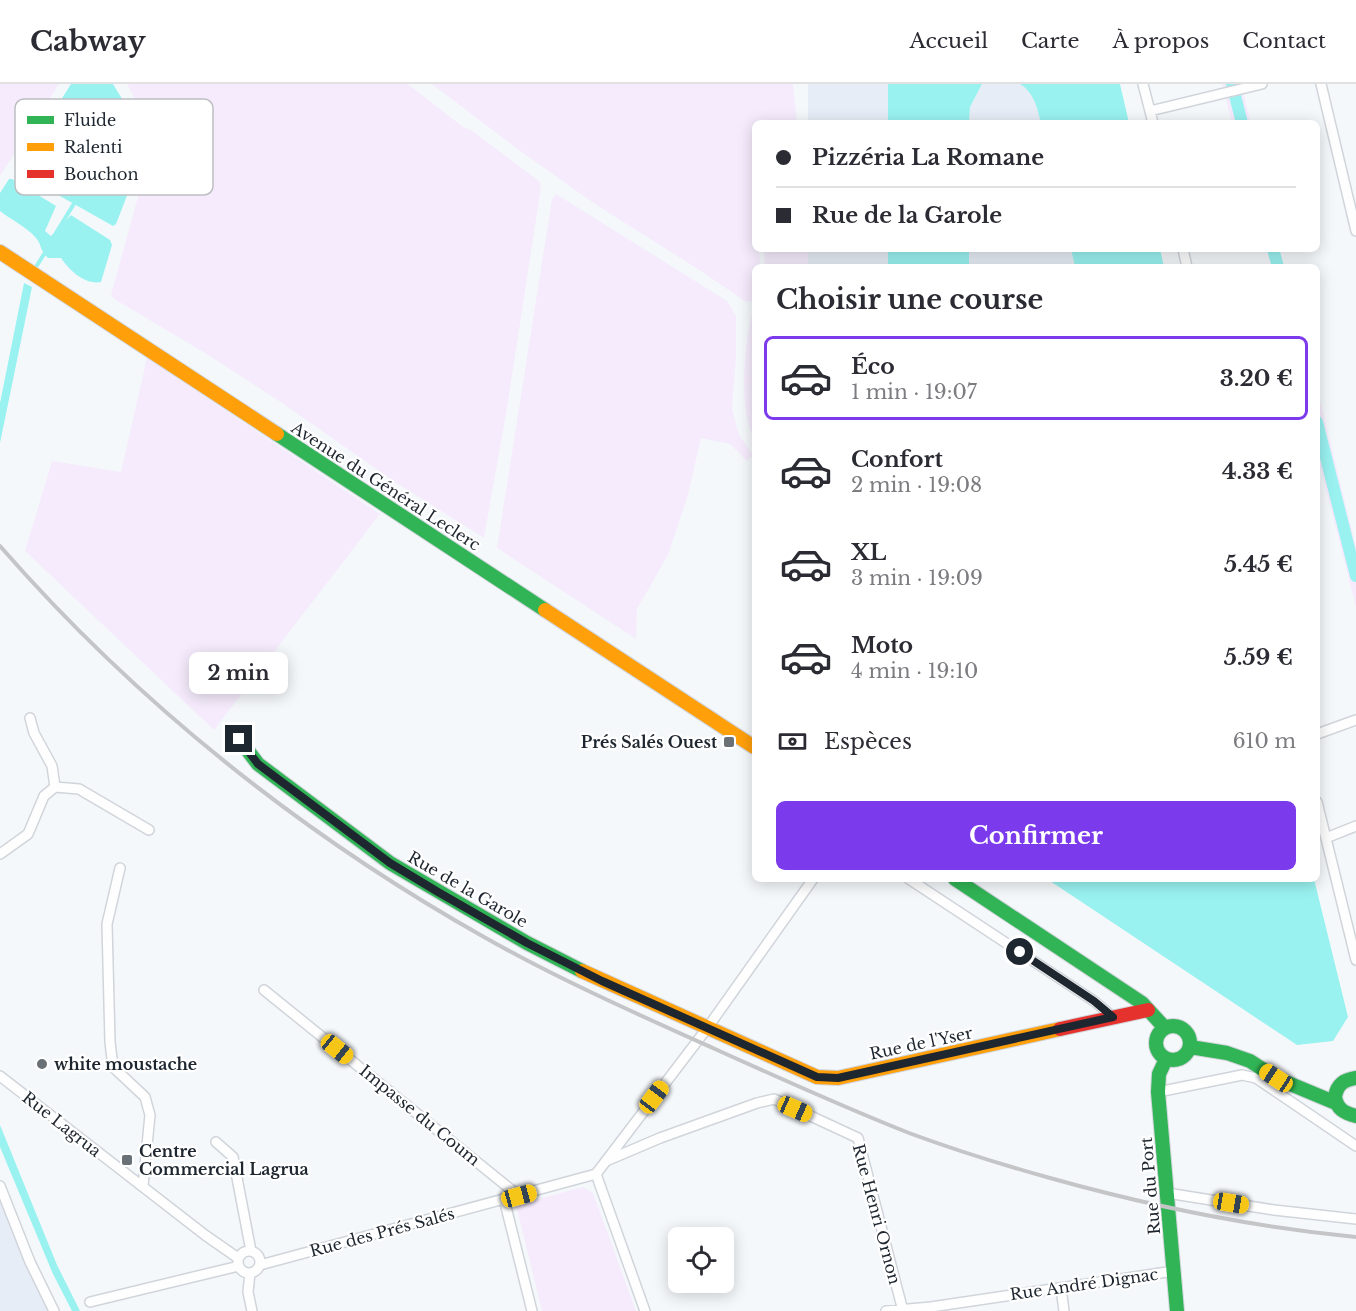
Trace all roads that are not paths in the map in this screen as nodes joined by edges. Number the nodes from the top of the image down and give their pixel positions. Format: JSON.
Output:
{"nodes":[{"id":1,"x":1143,"y":84,"type":"edge"},
{"id":2,"x":1262,"y":84,"type":"edge"},
{"id":3,"x":1321,"y":84,"type":"edge"},
{"id":4,"x":1150,"y":111,"type":"junction"},
{"id":5,"x":1152,"y":120,"type":"edge"},
{"id":6,"x":1356,"y":231,"type":"edge"},
{"id":7,"x":0,"y":252,"type":"edge"},
{"id":8,"x":30,"y":718,"type":"dead end"},
{"id":9,"x":1356,"y":720,"type":"edge"},
{"id":10,"x":1320,"y":733,"type":"edge"},
{"id":11,"x":239,"y":739,"type":"dead end"},
{"id":12,"x":752,"y":746,"type":"edge"},
{"id":13,"x":56,"y":788,"type":"junction"},
{"id":14,"x":1320,"y":814,"type":"edge"},
{"id":15,"x":1356,"y":826,"type":"edge"},
{"id":16,"x":149,"y":830,"type":"dead end"},
{"id":17,"x":1326,"y":838,"type":"junction"},
{"id":18,"x":0,"y":854,"type":"edge"},
{"id":19,"x":120,"y":868,"type":"dead end"},
{"id":20,"x":811,"y":882,"type":"edge"},
{"id":21,"x":914,"y":882,"type":"edge"},
{"id":22,"x":960,"y":882,"type":"edge"},
{"id":23,"x":1356,"y":960,"type":"edge"},
{"id":24,"x":264,"y":990,"type":"dead end"},
{"id":25,"x":1148,"y":1010,"type":"junction"},
{"id":26,"x":1113,"y":1017,"type":"junction"},
{"id":27,"x":708,"y":1027,"type":"junction"},
{"id":28,"x":1164,"y":1028,"type":"junction"},
{"id":29,"x":1191,"y":1047,"type":"junction"},
{"id":30,"x":1166,"y":1059,"type":"junction"},
{"id":31,"x":0,"y":1076,"type":"edge"},
{"id":32,"x":1356,"y":1078,"type":"edge"},
{"id":33,"x":1341,"y":1083,"type":"junction"},
{"id":34,"x":1303,"y":1089,"type":"junction"},
{"id":35,"x":1158,"y":1092,"type":"junction"},
{"id":36,"x":1336,"y":1103,"type":"junction"},
{"id":37,"x":1356,"y":1116,"type":"edge"},
{"id":38,"x":216,"y":1142,"type":"dead end"},
{"id":39,"x":1356,"y":1146,"type":"edge"},
{"id":40,"x":606,"y":1161,"type":"junction"},
{"id":41,"x":596,"y":1174,"type":"junction"},
{"id":42,"x":0,"y":1186,"type":"edge"},
{"id":43,"x":143,"y":1186,"type":"junction"},
{"id":44,"x":1167,"y":1193,"type":"junction"},
{"id":45,"x":519,"y":1196,"type":"junction"},
{"id":46,"x":504,"y":1199,"type":"junction"},
{"id":47,"x":1356,"y":1220,"type":"edge"},
{"id":48,"x":251,"y":1251,"type":"junction"},
{"id":49,"x":238,"y":1262,"type":"junction"},
{"id":50,"x":260,"y":1266,"type":"junction"},
{"id":51,"x":1174,"y":1271,"type":"junction"},
{"id":52,"x":250,"y":1273,"type":"junction"},
{"id":53,"x":1061,"y":1288,"type":"junction"},
{"id":54,"x":90,"y":1302,"type":"dead end"},
{"id":55,"x":903,"y":1310,"type":"edge"},
{"id":56,"x":54,"y":1311,"type":"edge"},
{"id":57,"x":252,"y":1311,"type":"edge"},
{"id":58,"x":532,"y":1311,"type":"edge"},
{"id":59,"x":645,"y":1311,"type":"edge"},
{"id":60,"x":886,"y":1311,"type":"edge"},
{"id":61,"x":1064,"y":1311,"type":"edge"},
{"id":62,"x":1176,"y":1311,"type":"edge"}],
"edges":[{"from":1,"to":4,"type":"street"},
{"from":2,"to":4,"type":"street"},
{"from":3,"to":6,"type":"street"},
{"from":4,"to":5,"type":"street"},
{"from":7,"to":12,"type":"main road","name":"Avenue du Général Leclerc"},
{"from":8,"to":13,"type":"street"},
{"from":9,"to":10,"type":"street"},
{"from":11,"to":27,"type":"main road","name":"Rue de la Garole"},
{"from":13,"to":16,"type":"street"},
{"from":13,"to":18,"type":"street"},
{"from":14,"to":17,"type":"street"},
{"from":15,"to":17,"type":"street"},
{"from":17,"to":23,"type":"street"},
{"from":19,"to":43,"type":"street"},
{"from":20,"to":27,"type":"street"},
{"from":21,"to":26,"type":"street"},
{"from":22,"to":25,"type":"main road"},
{"from":24,"to":45,"type":"street","name":"Impasse du Coum"},
{"from":25,"to":26,"type":"main road","name":"Rue de l'Yser"},
{"from":25,"to":28,"type":"main road"},
{"from":26,"to":27,"type":"main road","name":"Rue de l'Yser"},
{"from":27,"to":40,"type":"street"},
{"from":28,"to":29,"type":"main road"},
{"from":28,"to":30,"type":"main road"},
{"from":29,"to":30,"type":"main road"},
{"from":29,"to":34,"type":"main road"},
{"from":30,"to":35,"type":"main road","name":"Rue du Port"},
{"from":31,"to":43,"type":"street","name":"Rue Lagrua"},
{"from":32,"to":33,"type":"main road"},
{"from":33,"to":34,"type":"main road"},
{"from":33,"to":36,"type":"main road"},
{"from":34,"to":36,"type":"main road"},
{"from":35,"to":39,"type":"street"},
{"from":35,"to":44,"type":"main road","name":"Rue du Port"},
{"from":36,"to":37,"type":"main road"},
{"from":38,"to":48,"type":"street"},
{"from":40,"to":41,"type":"street"},
{"from":40,"to":55,"type":"street","name":"Rue Henri Ornon"},
{"from":41,"to":45,"type":"street","name":"Rue des Prés Salés"},
{"from":41,"to":59,"type":"street"},
{"from":42,"to":56,"type":"street"},
{"from":43,"to":49,"type":"street","name":"Rue Lagrua"},
{"from":44,"to":47,"type":"street"},
{"from":44,"to":51,"type":"main road","name":"Rue du Port"},
{"from":45,"to":46,"type":"street","name":"Rue des Prés Salés"},
{"from":46,"to":50,"type":"street","name":"Rue des Prés Salés"},
{"from":46,"to":58,"type":"street"},
{"from":48,"to":49,"type":"street"},
{"from":48,"to":50,"type":"street"},
{"from":49,"to":52,"type":"street"},
{"from":49,"to":54,"type":"street"},
{"from":50,"to":52,"type":"street"},
{"from":51,"to":53,"type":"street","name":"Rue André Dignac"},
{"from":51,"to":62,"type":"main road","name":"Rue du Port"},
{"from":52,"to":57,"type":"street"},
{"from":53,"to":55,"type":"street","name":"Rue André Dignac"},
{"from":53,"to":61,"type":"street"},
{"from":55,"to":60,"type":"street","name":"Rue André Dignac"}]}
